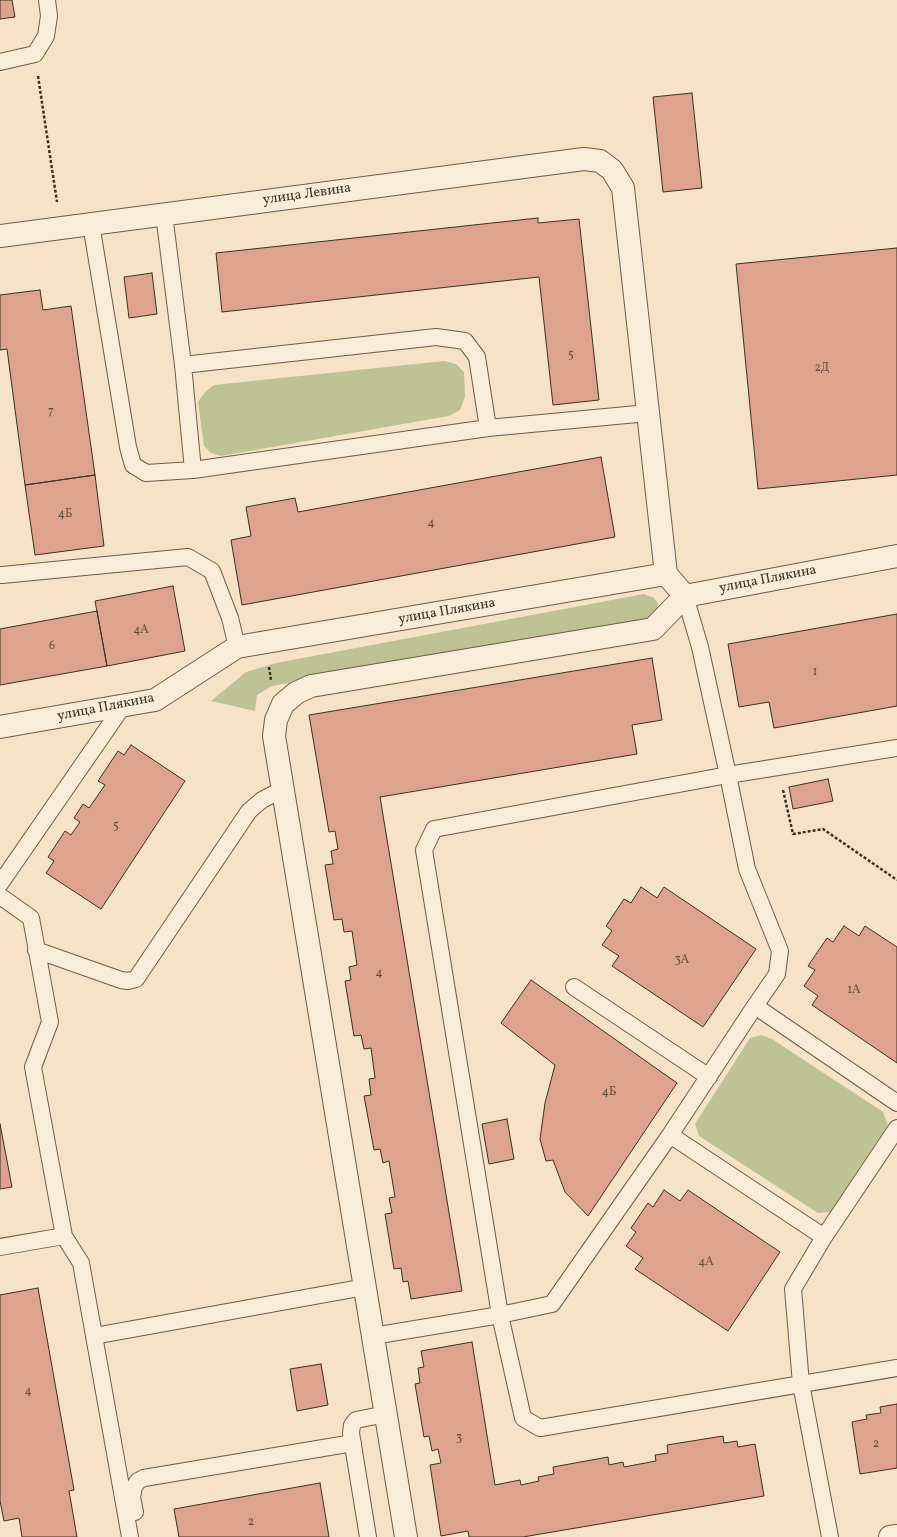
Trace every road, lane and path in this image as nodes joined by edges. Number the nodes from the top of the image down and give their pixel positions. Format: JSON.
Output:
{"nodes":[{"id":1,"x":47,"y":0,"type":"edge"},
{"id":2,"x":35,"y":54,"type":"junction"},
{"id":3,"x":0,"y":62,"type":"edge"},
{"id":4,"x":164,"y":214,"type":"junction"},
{"id":5,"x":91,"y":224,"type":"junction"},
{"id":6,"x":60,"y":228,"type":"junction"},
{"id":7,"x":0,"y":236,"type":"edge"},
{"id":8,"x":183,"y":365,"type":"junction"},
{"id":9,"x":648,"y":413,"type":"junction"},
{"id":10,"x":488,"y":428,"type":"junction"},
{"id":11,"x":194,"y":470,"type":"junction"},
{"id":12,"x":897,"y":556,"type":"edge"},
{"id":13,"x":1,"y":572,"type":"edge"},
{"id":14,"x":666,"y":574,"type":"junction"},
{"id":15,"x":685,"y":596,"type":"junction"},
{"id":16,"x":237,"y":647,"type":"junction"},
{"id":17,"x":268,"y":662,"type":"dead end"},
{"id":18,"x":271,"y":682,"type":"dead end"},
{"id":19,"x":123,"y":706,"type":"junction"},
{"id":20,"x":0,"y":727,"type":"edge"},
{"id":21,"x":897,"y":748,"type":"edge"},
{"id":22,"x":778,"y":768,"type":"junction"},
{"id":23,"x":728,"y":775,"type":"junction"},
{"id":24,"x":283,"y":789,"type":"junction"},
{"id":25,"x":897,"y":880,"type":"edge"},
{"id":26,"x":0,"y":884,"type":"edge"},
{"id":27,"x":0,"y":896,"type":"edge"},
{"id":28,"x":36,"y":950,"type":"junction"},
{"id":29,"x":574,"y":987,"type":"dead end"},
{"id":30,"x":755,"y":1006,"type":"junction"},
{"id":31,"x":709,"y":1077,"type":"junction"},
{"id":32,"x":897,"y":1103,"type":"edge"},
{"id":33,"x":897,"y":1128,"type":"edge"},
{"id":34,"x":670,"y":1135,"type":"junction"},
{"id":35,"x":64,"y":1236,"type":"junction"},
{"id":36,"x":824,"y":1237,"type":"junction"},
{"id":37,"x":0,"y":1247,"type":"edge"},
{"id":38,"x":365,"y":1287,"type":"junction"},
{"id":39,"x":500,"y":1315,"type":"junction"},
{"id":40,"x":94,"y":1336,"type":"junction"},
{"id":41,"x":373,"y":1336,"type":"junction"},
{"id":42,"x":897,"y":1368,"type":"edge"},
{"id":43,"x":801,"y":1384,"type":"junction"},
{"id":44,"x":386,"y":1414,"type":"junction"},
{"id":45,"x":353,"y":1443,"type":"junction"},
{"id":46,"x":897,"y":1536,"type":"edge"},
{"id":47,"x":130,"y":1537,"type":"edge"},
{"id":48,"x":139,"y":1537,"type":"edge"},
{"id":49,"x":368,"y":1537,"type":"edge"},
{"id":50,"x":406,"y":1537,"type":"edge"},
{"id":51,"x":830,"y":1537,"type":"edge"},
{"id":52,"x":890,"y":1537,"type":"edge"}],
"edges":[{"from":1,"to":2,"type":"lane"},
{"from":2,"to":3,"type":"lane"},
{"from":2,"to":6,"type":"path"},
{"from":4,"to":5,"type":"street","name":"улица Левина"},
{"from":4,"to":8,"type":"lane"},
{"from":4,"to":9,"type":"street","name":"улица Левина"},
{"from":5,"to":6,"type":"street","name":"улица Левина"},
{"from":5,"to":11,"type":"lane"},
{"from":6,"to":7,"type":"street","name":"улица Левина"},
{"from":8,"to":10,"type":"lane"},
{"from":8,"to":11,"type":"lane"},
{"from":9,"to":10,"type":"lane"},
{"from":9,"to":14,"type":"street"},
{"from":10,"to":11,"type":"lane"},
{"from":12,"to":15,"type":"street","name":"улица Плякина"},
{"from":13,"to":16,"type":"lane"},
{"from":14,"to":15,"type":"street"},
{"from":14,"to":16,"type":"street","name":"улица Плякина"},
{"from":15,"to":23,"type":"lane"},
{"from":15,"to":24,"type":"street"},
{"from":16,"to":19,"type":"street","name":"улица Плякина"},
{"from":17,"to":18,"type":"path"},
{"from":19,"to":20,"type":"street","name":"улица Плякина"},
{"from":19,"to":26,"type":"lane"},
{"from":21,"to":22,"type":"lane"},
{"from":22,"to":23,"type":"lane"},
{"from":22,"to":25,"type":"path"},
{"from":23,"to":30,"type":"lane"},
{"from":23,"to":39,"type":"lane"},
{"from":24,"to":28,"type":"lane"},
{"from":24,"to":38,"type":"street"},
{"from":27,"to":28,"type":"lane"},
{"from":28,"to":35,"type":"lane"},
{"from":29,"to":31,"type":"lane"},
{"from":30,"to":31,"type":"lane"},
{"from":30,"to":32,"type":"lane"},
{"from":31,"to":34,"type":"lane"},
{"from":33,"to":36,"type":"lane"},
{"from":34,"to":36,"type":"lane"},
{"from":34,"to":39,"type":"lane"},
{"from":35,"to":37,"type":"lane"},
{"from":35,"to":40,"type":"lane"},
{"from":36,"to":43,"type":"lane"},
{"from":38,"to":40,"type":"lane"},
{"from":38,"to":41,"type":"street"},
{"from":39,"to":41,"type":"lane"},
{"from":39,"to":43,"type":"lane"},
{"from":40,"to":47,"type":"lane"},
{"from":41,"to":44,"type":"street"},
{"from":42,"to":43,"type":"lane"},
{"from":43,"to":51,"type":"lane"},
{"from":44,"to":45,"type":"lane"},
{"from":44,"to":50,"type":"street"},
{"from":45,"to":48,"type":"lane"},
{"from":45,"to":49,"type":"lane"},
{"from":46,"to":52,"type":"street"}]}
